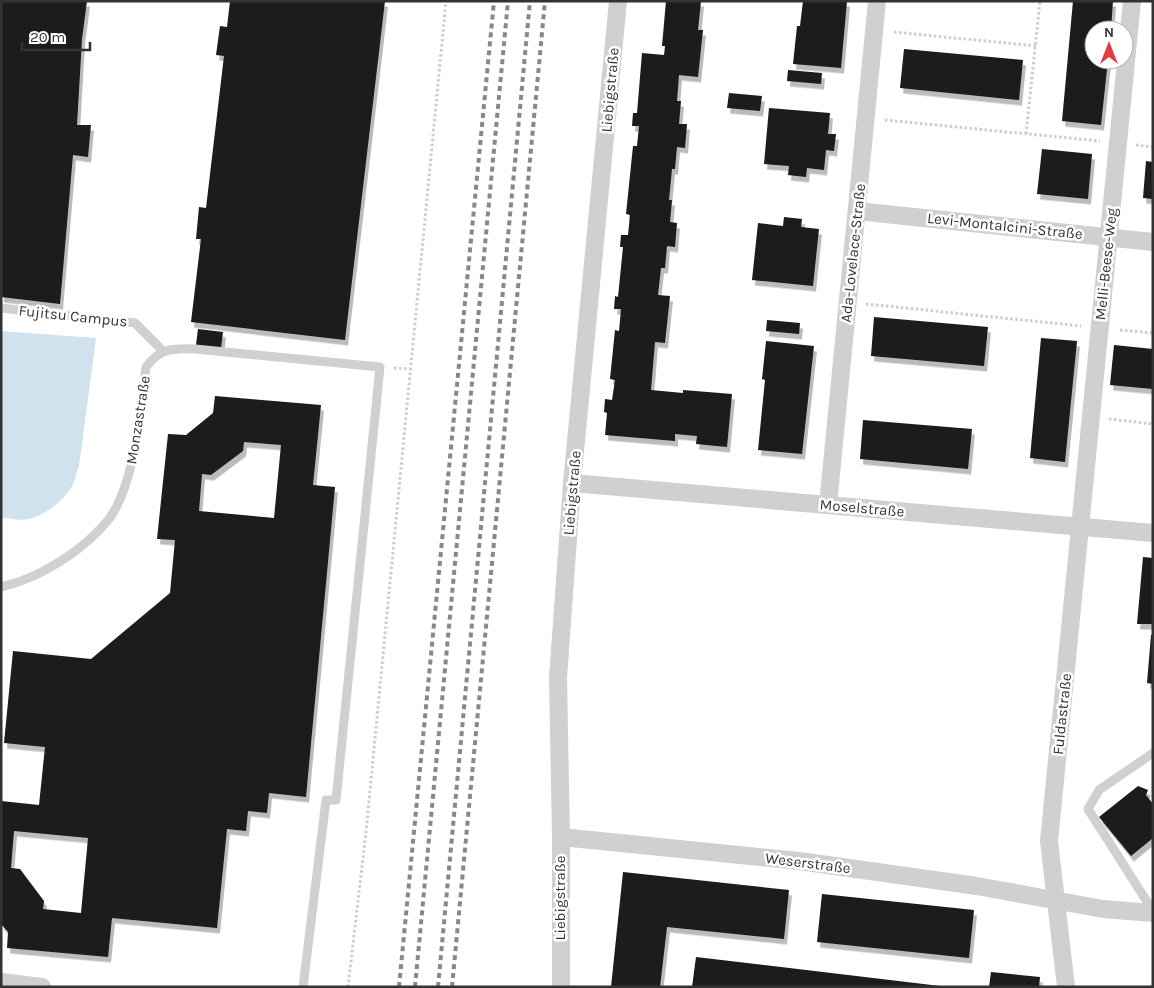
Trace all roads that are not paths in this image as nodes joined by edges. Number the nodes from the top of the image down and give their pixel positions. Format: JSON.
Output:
{"nodes":[{"id":1,"x":618,"y":1,"type":"edge"},
{"id":2,"x":878,"y":1,"type":"edge"},
{"id":3,"x":1132,"y":1,"type":"edge"},
{"id":4,"x":857,"y":211,"type":"junction"},
{"id":5,"x":1109,"y":237,"type":"junction"},
{"id":6,"x":1153,"y":242,"type":"edge"},
{"id":7,"x":1,"y":308,"type":"edge"},
{"id":8,"x":163,"y":351,"type":"junction"},
{"id":9,"x":572,"y":483,"type":"junction"},
{"id":10,"x":828,"y":505,"type":"junction"},
{"id":11,"x":1080,"y":527,"type":"junction"},
{"id":12,"x":1153,"y":533,"type":"edge"},
{"id":13,"x":1,"y":587,"type":"edge"},
{"id":14,"x":1153,"y":753,"type":"edge"},
{"id":15,"x":561,"y":837,"type":"junction"},
{"id":16,"x":1055,"y":901,"type":"junction"},
{"id":17,"x":1153,"y":912,"type":"edge"},
{"id":18,"x":1,"y":982,"type":"edge"},
{"id":19,"x":42,"y":987,"type":"edge"},
{"id":20,"x":303,"y":987,"type":"edge"},
{"id":21,"x":561,"y":987,"type":"edge"},
{"id":22,"x":1066,"y":987,"type":"edge"}],
"edges":[{"from":1,"to":9,"type":"street","name":"Liebigstraße"},
{"from":2,"to":4,"type":"street","name":"Ada-Lovelace-Straße"},
{"from":3,"to":5,"type":"street","name":"Melli-Beese-Weg"},
{"from":4,"to":5,"type":"street","name":"Levi-Montalcini-Straße"},
{"from":4,"to":10,"type":"street","name":"Ada-Lovelace-Straße"},
{"from":5,"to":6,"type":"street","name":"Levi-Montalcini-Straße"},
{"from":5,"to":11,"type":"street","name":"Melli-Beese-Weg"},
{"from":7,"to":8,"type":"lane","name":"Fujitsu Campus"},
{"from":8,"to":13,"type":"lane","name":"Monzastraße"},
{"from":8,"to":20,"type":"lane"},
{"from":9,"to":10,"type":"street","name":"Moselstraße"},
{"from":9,"to":15,"type":"street","name":"Liebigstraße"},
{"from":10,"to":11,"type":"street","name":"Moselstraße"},
{"from":11,"to":12,"type":"street","name":"Moselstraße"},
{"from":11,"to":16,"type":"street","name":"Fuldastraße"},
{"from":14,"to":17,"type":"lane"},
{"from":15,"to":16,"type":"street","name":"Weserstraße"},
{"from":15,"to":21,"type":"street","name":"Liebigstraße"},
{"from":16,"to":17,"type":"street","name":"Weserstraße"},
{"from":16,"to":22,"type":"street"},
{"from":18,"to":19,"type":"street"}]}
